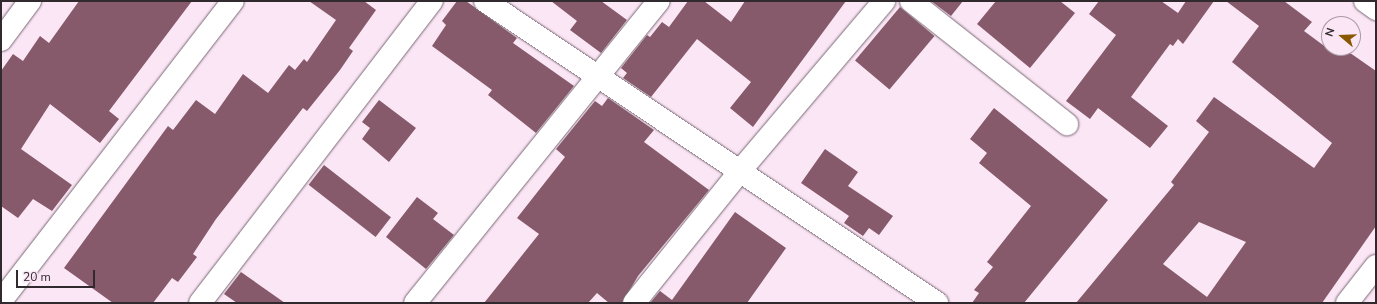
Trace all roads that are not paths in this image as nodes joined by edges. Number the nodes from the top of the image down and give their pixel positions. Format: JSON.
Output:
{"nodes":[{"id":1,"x":30,"y":1,"type":"edge"},
{"id":2,"x":233,"y":1,"type":"edge"},
{"id":3,"x":432,"y":1,"type":"edge"},
{"id":4,"x":485,"y":1,"type":"edge"},
{"id":5,"x":659,"y":1,"type":"edge"},
{"id":6,"x":884,"y":1,"type":"edge"},
{"id":7,"x":911,"y":1,"type":"edge"},
{"id":8,"x":1365,"y":1,"type":"edge"},
{"id":9,"x":1376,"y":10,"type":"edge"},
{"id":10,"x":1,"y":40,"type":"edge"},
{"id":11,"x":598,"y":77,"type":"junction"},
{"id":12,"x":1067,"y":124,"type":"dead end"},
{"id":13,"x":740,"y":171,"type":"junction"},
{"id":14,"x":1376,"y":266,"type":"edge"},
{"id":15,"x":1,"y":301,"type":"edge"},
{"id":16,"x":200,"y":303,"type":"edge"},
{"id":17,"x":415,"y":303,"type":"edge"},
{"id":18,"x":634,"y":303,"type":"edge"},
{"id":19,"x":937,"y":303,"type":"edge"},
{"id":20,"x":1347,"y":303,"type":"edge"}],
"edges":[{"from":1,"to":10,"type":"street"},
{"from":2,"to":15,"type":"street"},
{"from":3,"to":16,"type":"street"},
{"from":4,"to":11,"type":"street"},
{"from":5,"to":11,"type":"street"},
{"from":6,"to":13,"type":"street"},
{"from":7,"to":12,"type":"street"},
{"from":8,"to":9,"type":"street"},
{"from":11,"to":13,"type":"street"},
{"from":11,"to":17,"type":"street"},
{"from":13,"to":18,"type":"street"},
{"from":13,"to":19,"type":"street"},
{"from":14,"to":20,"type":"street"}]}
